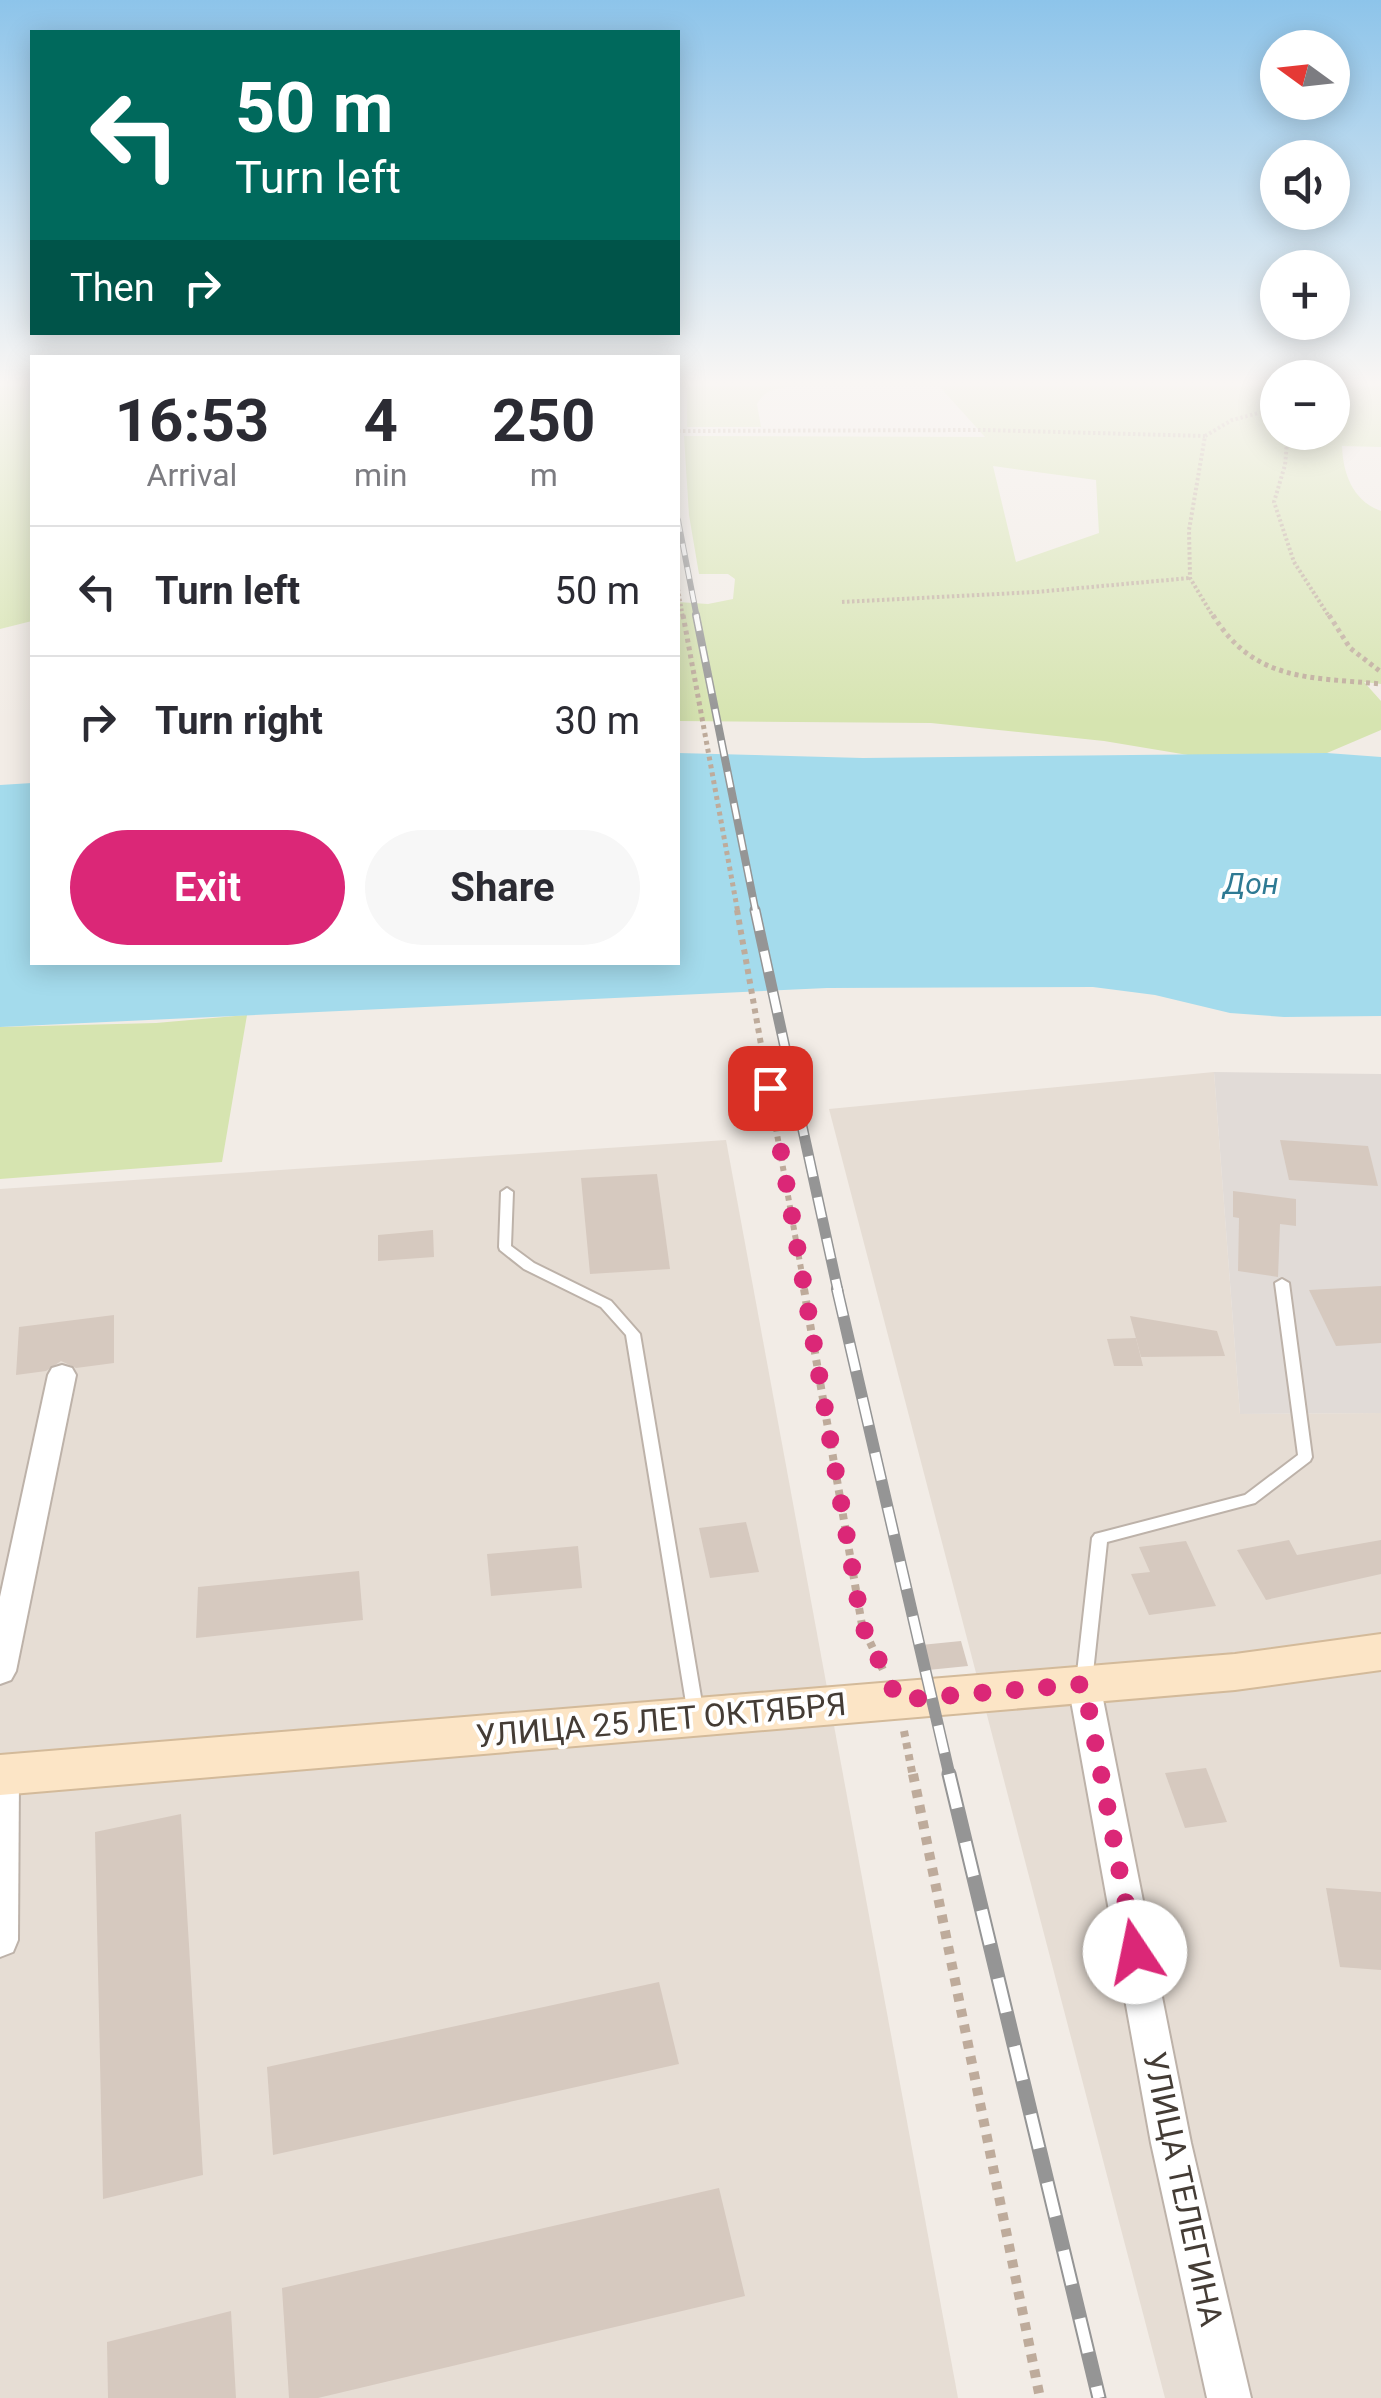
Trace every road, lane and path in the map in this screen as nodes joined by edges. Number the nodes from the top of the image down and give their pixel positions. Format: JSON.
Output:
{"nodes":[{"id":1,"x":1194,"y":498,"type":"edge"},
{"id":2,"x":1275,"y":498,"type":"edge"},
{"id":3,"x":1190,"y":578,"type":"junction"},
{"id":4,"x":680,"y":600,"type":"edge"},
{"id":5,"x":842,"y":602,"type":"dead end"},
{"id":6,"x":1381,"y":672,"type":"edge"},
{"id":7,"x":1381,"y":684,"type":"edge"},
{"id":8,"x":507,"y":1192,"type":"dead end"},
{"id":9,"x":1282,"y":1283,"type":"dead end"},
{"id":10,"x":62,"y":1375,"type":"dead end"},
{"id":11,"x":1381,"y":1652,"type":"edge"},
{"id":12,"x":0,"y":1671,"type":"edge"},
{"id":13,"x":1084,"y":1684,"type":"junction"},
{"id":14,"x":898,"y":1700,"type":"junction"},
{"id":15,"x":696,"y":1717,"type":"junction"},
{"id":16,"x":1,"y":1775,"type":"edge"},
{"id":17,"x":0,"y":1940,"type":"edge"},
{"id":18,"x":1040,"y":2398,"type":"edge"},
{"id":19,"x":1229,"y":2398,"type":"edge"}],
"edges":[{"from":1,"to":3,"type":"path"},
{"from":2,"to":6,"type":"path"},
{"from":3,"to":5,"type":"path"},
{"from":3,"to":7,"type":"path"},
{"from":4,"to":14,"type":"path"},
{"from":8,"to":15,"type":"lane"},
{"from":9,"to":13,"type":"lane"},
{"from":10,"to":12,"type":"street"},
{"from":11,"to":13,"type":"street","name":"УЛИЦА 25 ЛЕТ ОКТЯБРЯ"},
{"from":13,"to":14,"type":"street","name":"УЛИЦА 25 ЛЕТ ОКТЯБРЯ"},
{"from":13,"to":19,"type":"street","name":"УЛИЦА ТЕЛЕГИНА"},
{"from":14,"to":15,"type":"street","name":"УЛИЦА 25 ЛЕТ ОКТЯБРЯ"},
{"from":14,"to":18,"type":"path"},
{"from":15,"to":16,"type":"street","name":"УЛИЦА 25 ЛЕТ ОКТЯБРЯ"},
{"from":16,"to":17,"type":"street"}]}
